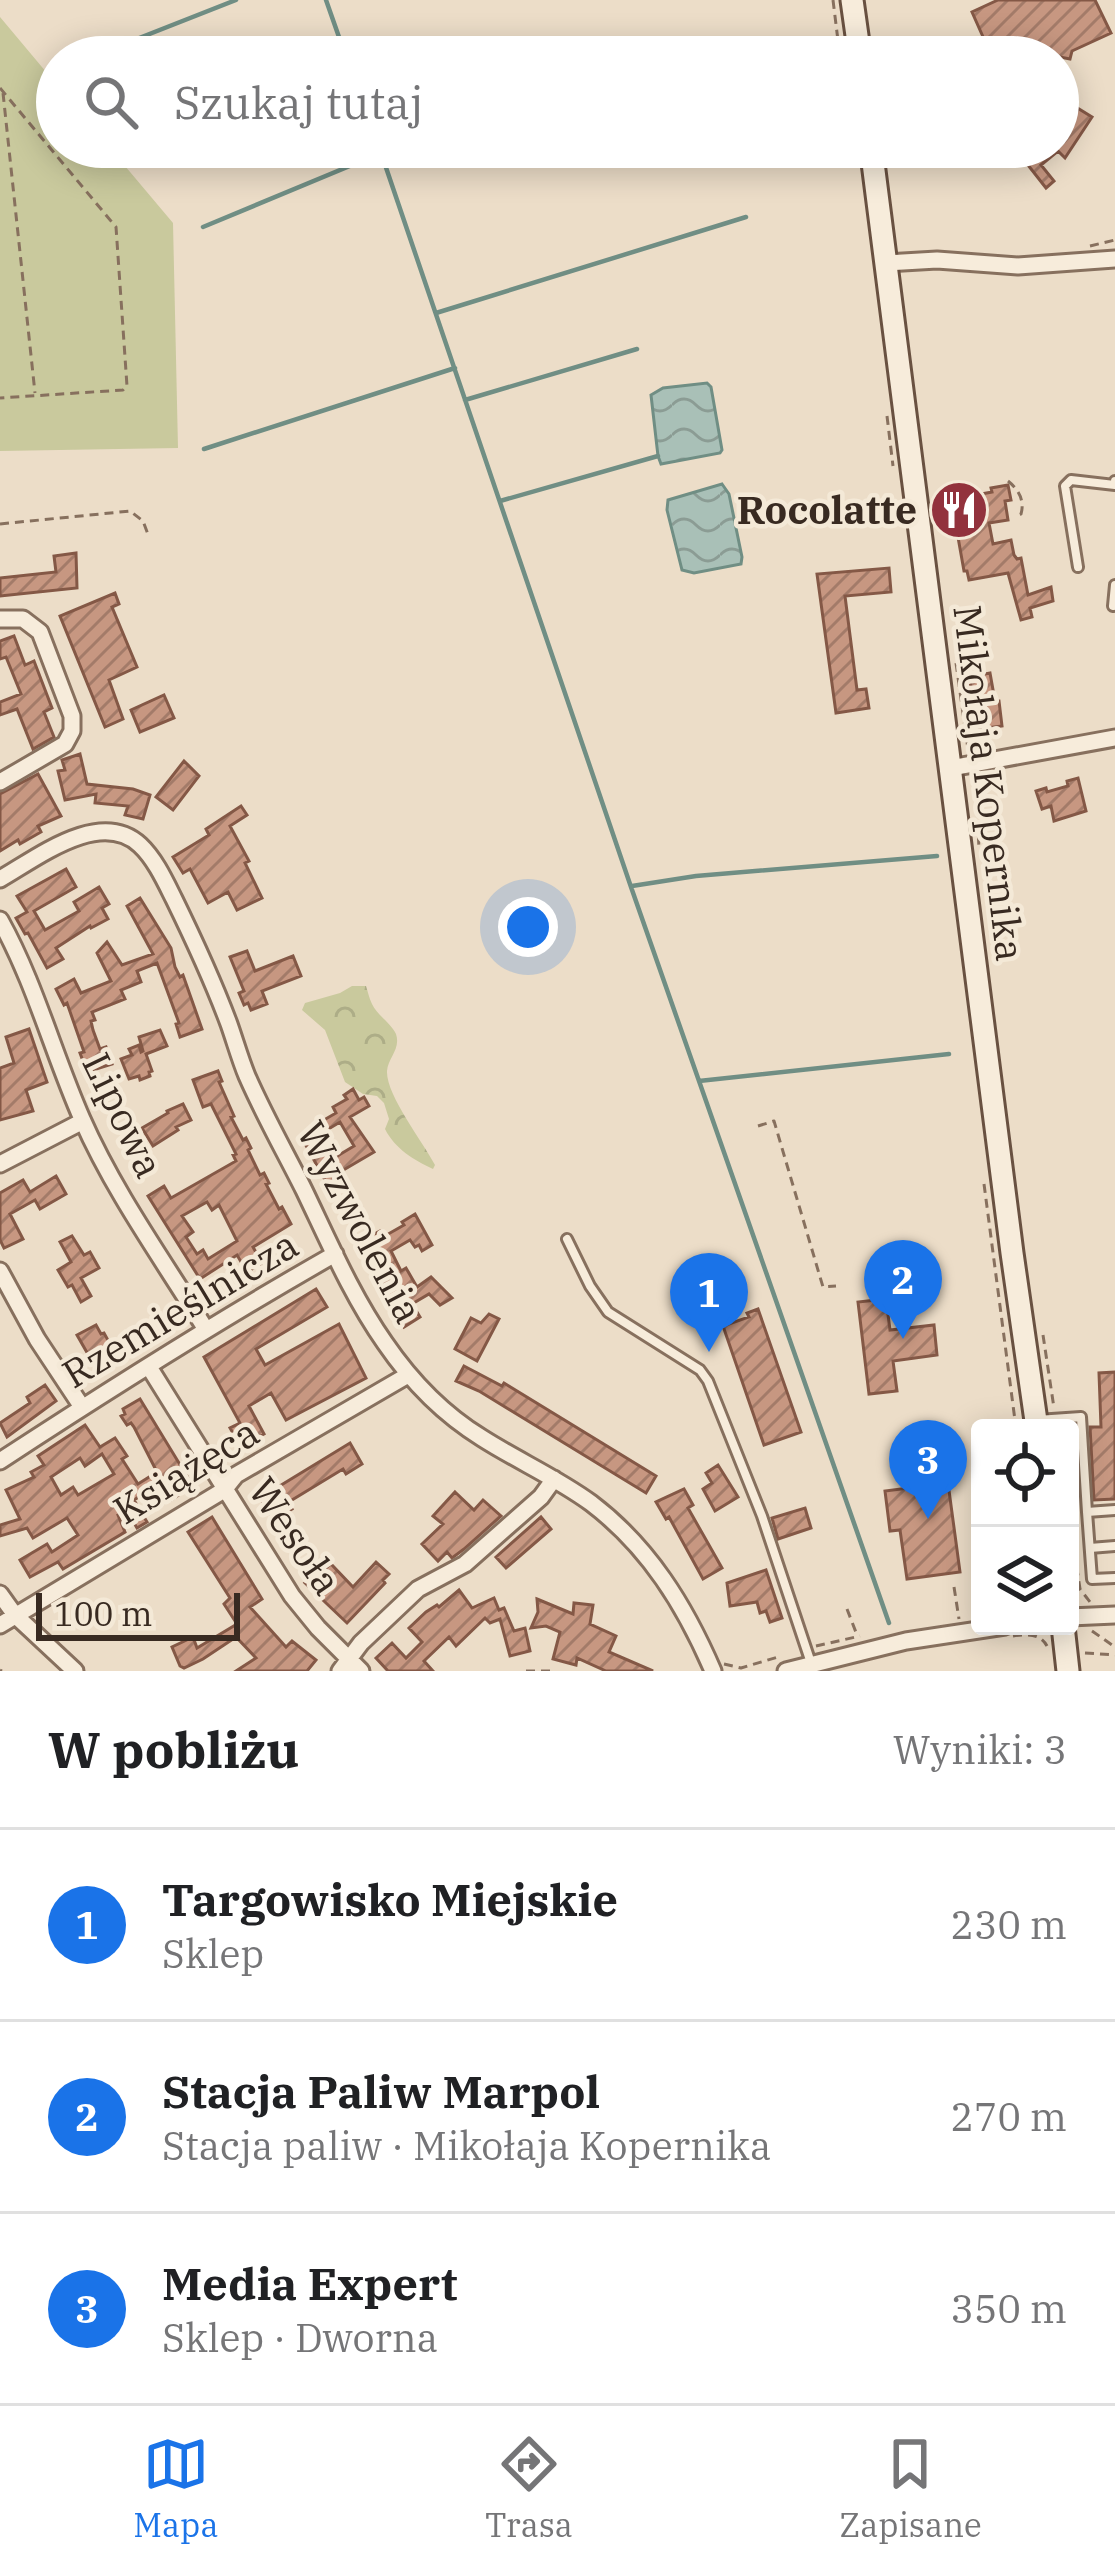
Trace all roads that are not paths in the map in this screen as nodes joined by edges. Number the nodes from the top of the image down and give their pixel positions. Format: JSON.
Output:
{"nodes":[{"id":1,"x":852,"y":0,"type":"edge"},
{"id":2,"x":857,"y":36,"type":"edge"},
{"id":3,"x":874,"y":168,"type":"edge"},
{"id":4,"x":1115,"y":259,"type":"edge"},
{"id":5,"x":886,"y":262,"type":"junction"},
{"id":6,"x":1115,"y":484,"type":"edge"},
{"id":7,"x":1078,"y":567,"type":"dead end"},
{"id":8,"x":1115,"y":585,"type":"edge"},
{"id":9,"x":1113,"y":606,"type":"edge"},
{"id":10,"x":0,"y":619,"type":"edge"},
{"id":11,"x":1115,"y":738,"type":"edge"},
{"id":12,"x":951,"y":768,"type":"junction"},
{"id":13,"x":0,"y":782,"type":"edge"},
{"id":14,"x":0,"y":879,"type":"edge"},
{"id":15,"x":0,"y":920,"type":"edge"},
{"id":16,"x":82,"y":1121,"type":"junction"},
{"id":17,"x":0,"y":1164,"type":"edge"},
{"id":18,"x":567,"y":1239,"type":"dead end"},
{"id":19,"x":334,"y":1253,"type":"junction"},
{"id":20,"x":1,"y":1276,"type":"edge"},
{"id":21,"x":205,"y":1328,"type":"junction"},
{"id":22,"x":148,"y":1367,"type":"junction"},
{"id":23,"x":408,"y":1375,"type":"junction"},
{"id":24,"x":82,"y":1407,"type":"junction"},
{"id":25,"x":1036,"y":1419,"type":"edge"},
{"id":26,"x":1068,"y":1419,"type":"edge"},
{"id":27,"x":0,"y":1461,"type":"edge"},
{"id":28,"x":554,"y":1479,"type":"junction"},
{"id":29,"x":224,"y":1490,"type":"junction"},
{"id":30,"x":1115,"y":1510,"type":"edge"},
{"id":31,"x":1087,"y":1512,"type":"junction"},
{"id":32,"x":1115,"y":1546,"type":"edge"},
{"id":33,"x":1090,"y":1548,"type":"junction"},
{"id":34,"x":1115,"y":1578,"type":"edge"},
{"id":35,"x":0,"y":1594,"type":"edge"},
{"id":36,"x":1115,"y":1615,"type":"edge"},
{"id":37,"x":1079,"y":1617,"type":"edge"},
{"id":38,"x":8,"y":1620,"type":"edge"},
{"id":39,"x":972,"y":1635,"type":"edge"},
{"id":40,"x":1064,"y":1635,"type":"edge"},
{"id":41,"x":869,"y":1649,"type":"junction"},
{"id":42,"x":810,"y":1662,"type":"edge"},
{"id":43,"x":716,"y":1666,"type":"edge"},
{"id":44,"x":350,"y":1667,"type":"edge"},
{"id":45,"x":75,"y":1671,"type":"edge"},
{"id":46,"x":786,"y":1671,"type":"edge"},
{"id":47,"x":844,"y":1671,"type":"edge"},
{"id":48,"x":1069,"y":1671,"type":"edge"}],
"edges":[{"from":1,"to":2,"type":"main road"},
{"from":3,"to":5,"type":"main road","name":"Mikołaja Kopernika"},
{"from":4,"to":5,"type":"street"},
{"from":5,"to":12,"type":"main road","name":"Mikołaja Kopernika"},
{"from":6,"to":7,"type":"lane"},
{"from":8,"to":9,"type":"lane"},
{"from":10,"to":13,"type":"street"},
{"from":11,"to":12,"type":"street"},
{"from":12,"to":25,"type":"main road","name":"Mikołaja Kopernika"},
{"from":14,"to":19,"type":"street","name":"Wyzwolenia"},
{"from":15,"to":16,"type":"street","name":"Lipowa"},
{"from":16,"to":17,"type":"street"},
{"from":16,"to":21,"type":"street","name":"Lipowa"},
{"from":18,"to":42,"type":"lane"},
{"from":19,"to":21,"type":"street","name":"Rzemieślnicza"},
{"from":19,"to":23,"type":"street","name":"Wyzwolenia"},
{"from":20,"to":24,"type":"street"},
{"from":21,"to":22,"type":"street","name":"Rzemieślnicza"},
{"from":22,"to":24,"type":"street","name":"Rzemieślnicza"},
{"from":22,"to":29,"type":"street","name":"Wesoła"},
{"from":23,"to":28,"type":"street","name":"Wyzwolenia"},
{"from":23,"to":29,"type":"street","name":"Książęca"},
{"from":24,"to":27,"type":"street","name":"Rzemieślnicza"},
{"from":26,"to":31,"type":"lane"},
{"from":28,"to":43,"type":"street","name":"Wyzwolenia"},
{"from":28,"to":44,"type":"street"},
{"from":29,"to":38,"type":"street","name":"Książęca"},
{"from":29,"to":44,"type":"street","name":"Wesoła"},
{"from":30,"to":31,"type":"lane"},
{"from":31,"to":33,"type":"lane"},
{"from":32,"to":33,"type":"lane"},
{"from":33,"to":34,"type":"lane"},
{"from":35,"to":38,"type":"street"},
{"from":36,"to":37,"type":"street"},
{"from":38,"to":45,"type":"street"},
{"from":39,"to":41,"type":"street"},
{"from":40,"to":48,"type":"main road"},
{"from":41,"to":42,"type":"street"},
{"from":41,"to":47,"type":"street"},
{"from":42,"to":46,"type":"street"}]}
